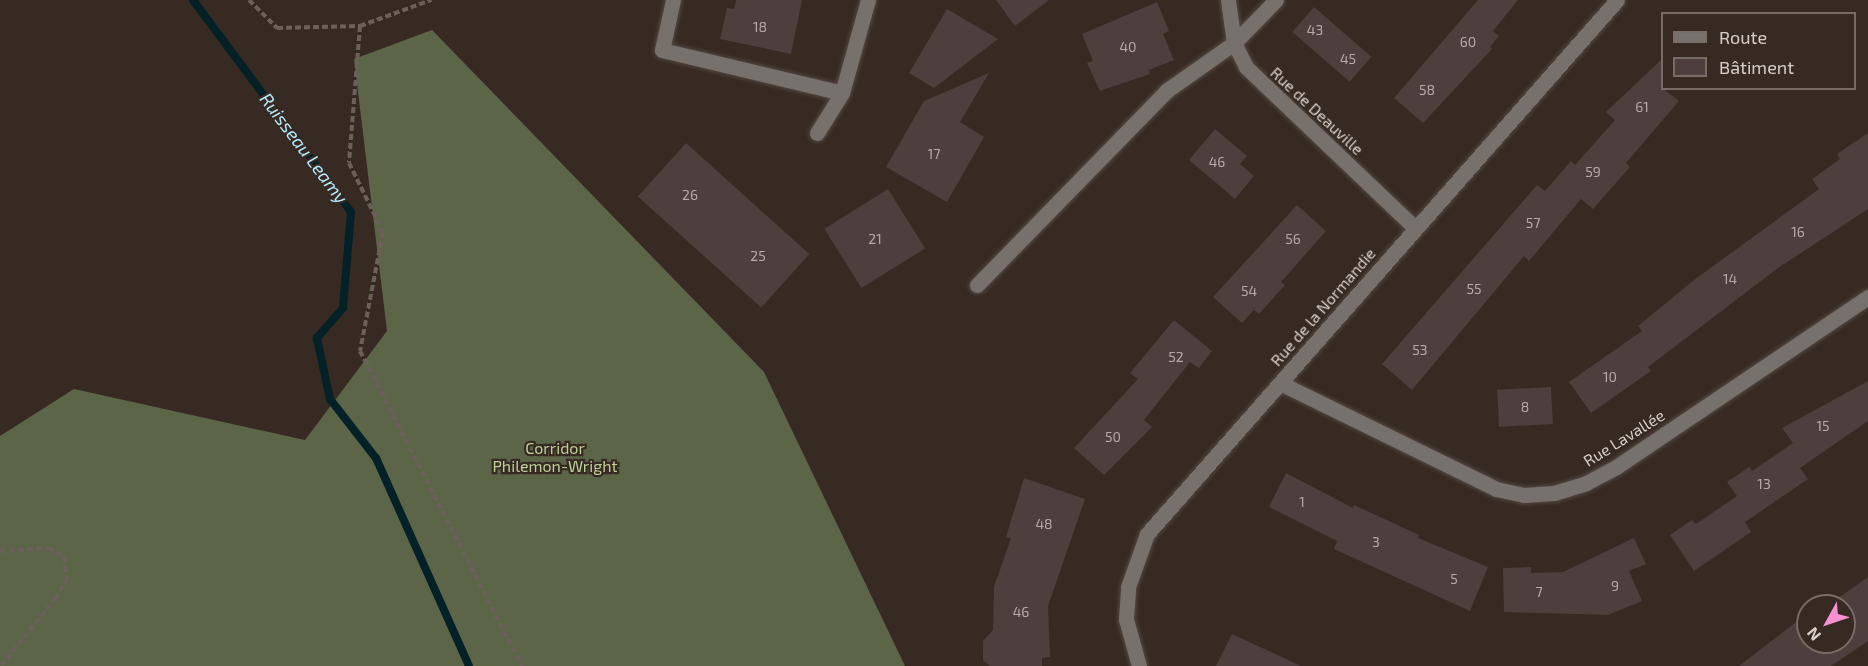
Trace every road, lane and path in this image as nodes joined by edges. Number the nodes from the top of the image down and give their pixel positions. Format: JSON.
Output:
{"nodes":[{"id":1,"x":249,"y":0,"type":"edge"},
{"id":2,"x":431,"y":0,"type":"edge"},
{"id":3,"x":673,"y":0,"type":"edge"},
{"id":4,"x":868,"y":0,"type":"edge"},
{"id":5,"x":1228,"y":0,"type":"edge"},
{"id":6,"x":1275,"y":0,"type":"edge"},
{"id":7,"x":1617,"y":0,"type":"edge"},
{"id":8,"x":360,"y":27,"type":"junction"},
{"id":9,"x":1234,"y":43,"type":"junction"},
{"id":10,"x":842,"y":93,"type":"junction"},
{"id":11,"x":817,"y":133,"type":"dead end"},
{"id":12,"x":1416,"y":228,"type":"junction"},
{"id":13,"x":977,"y":285,"type":"dead end"},
{"id":14,"x":1868,"y":297,"type":"edge"},
{"id":15,"x":1280,"y":383,"type":"junction"},
{"id":16,"x":0,"y":551,"type":"edge"},
{"id":17,"x":1,"y":666,"type":"edge"},
{"id":18,"x":522,"y":666,"type":"edge"},
{"id":19,"x":1139,"y":666,"type":"edge"}],
"edges":[{"from":1,"to":8,"type":"path"},
{"from":2,"to":8,"type":"path"},
{"from":3,"to":10,"type":"street"},
{"from":4,"to":10,"type":"street"},
{"from":5,"to":9,"type":"street","name":"Rue de Deauville"},
{"from":6,"to":9,"type":"street"},
{"from":7,"to":12,"type":"street","name":"Rue de la Normandie"},
{"from":8,"to":18,"type":"path"},
{"from":9,"to":12,"type":"street","name":"Rue de Deauville"},
{"from":9,"to":13,"type":"street"},
{"from":10,"to":11,"type":"street"},
{"from":12,"to":15,"type":"street","name":"Rue de la Normandie"},
{"from":14,"to":15,"type":"street","name":"Rue Lavallée"},
{"from":15,"to":19,"type":"street","name":"Rue de la Normandie"},
{"from":16,"to":17,"type":"path"}]}
